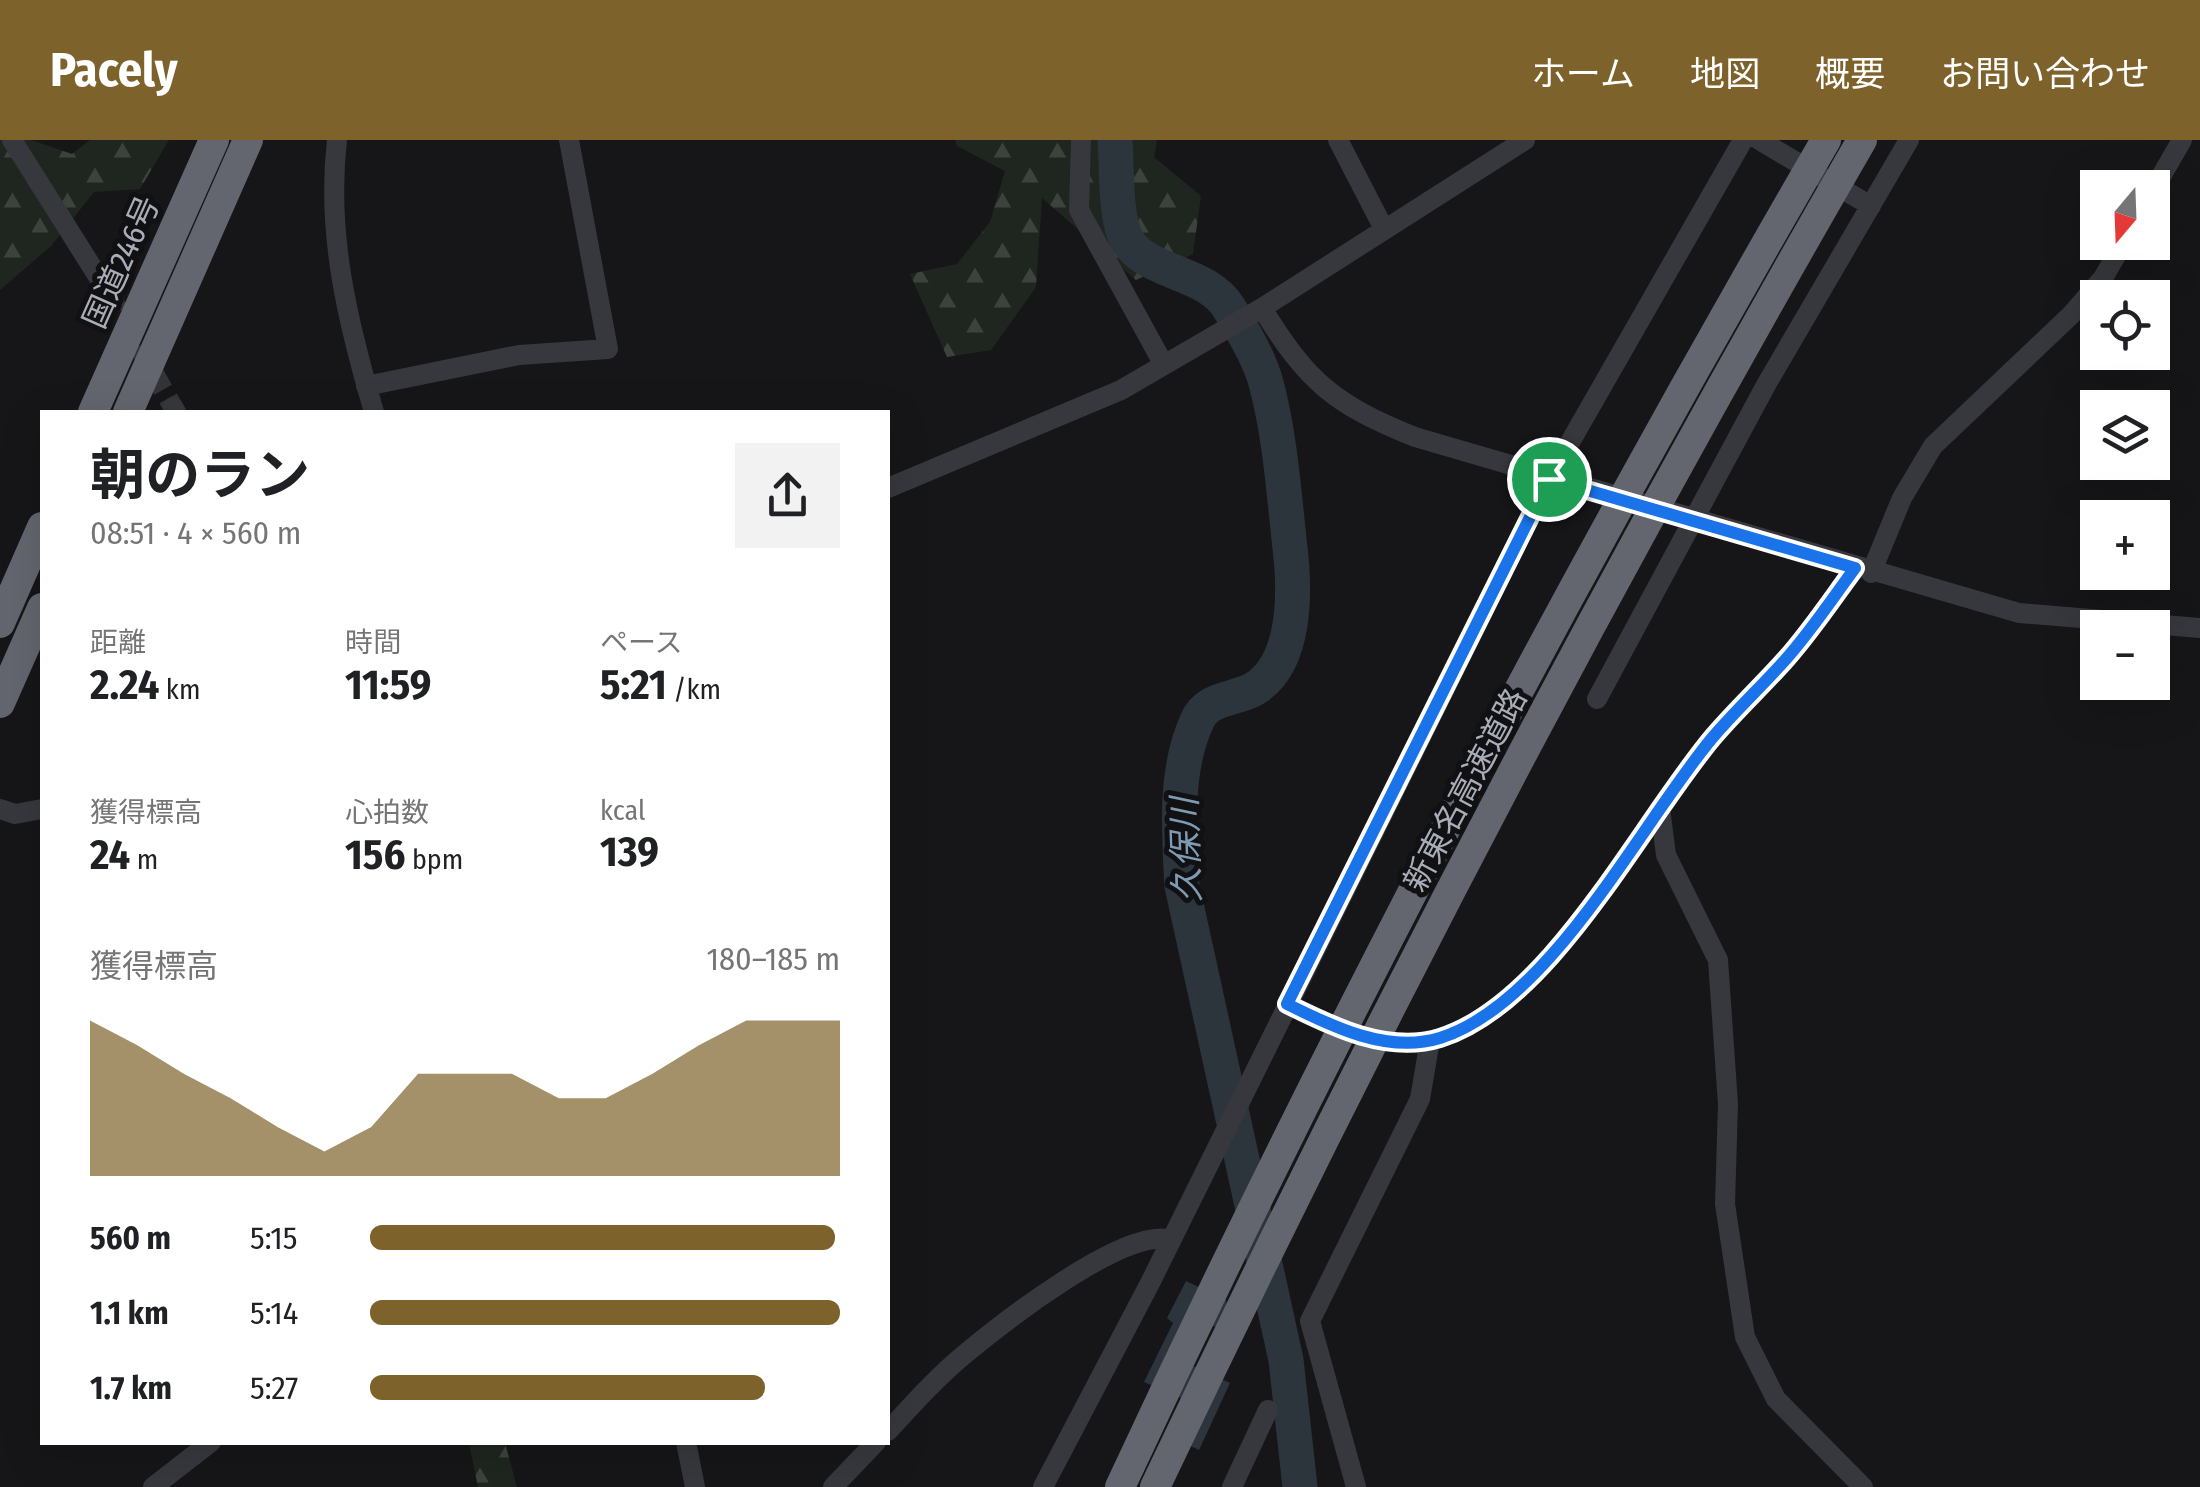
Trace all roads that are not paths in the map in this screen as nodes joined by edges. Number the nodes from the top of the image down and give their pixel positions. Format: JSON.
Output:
{"nodes":[{"id":1,"x":12,"y":140,"type":"edge"},
{"id":2,"x":214,"y":140,"type":"edge"},
{"id":3,"x":248,"y":140,"type":"edge"},
{"id":4,"x":337,"y":140,"type":"edge"},
{"id":5,"x":570,"y":140,"type":"edge"},
{"id":6,"x":1081,"y":140,"type":"edge"},
{"id":7,"x":1338,"y":140,"type":"edge"},
{"id":8,"x":1743,"y":140,"type":"edge"},
{"id":9,"x":1758,"y":140,"type":"edge"},
{"id":10,"x":1826,"y":140,"type":"edge"},
{"id":11,"x":1862,"y":140,"type":"edge"},
{"id":12,"x":1910,"y":140,"type":"edge"},
{"id":13,"x":2182,"y":140,"type":"edge"},
{"id":14,"x":1518,"y":142,"type":"edge"},
{"id":15,"x":2165,"y":170,"type":"edge"},
{"id":16,"x":1871,"y":206,"type":"junction"},
{"id":17,"x":1383,"y":227,"type":"junction"},
{"id":18,"x":2114,"y":260,"type":"edge"},
{"id":19,"x":109,"y":294,"type":"tunnel mouth"},
{"id":20,"x":1257,"y":311,"type":"junction"},
{"id":21,"x":1164,"y":364,"type":"junction"},
{"id":22,"x":366,"y":386,"type":"junction"},
{"id":23,"x":94,"y":410,"type":"edge"},
{"id":24,"x":129,"y":410,"type":"edge"},
{"id":25,"x":373,"y":410,"type":"edge"},
{"id":26,"x":1549,"y":479,"type":"junction"},
{"id":27,"x":890,"y":487,"type":"edge"},
{"id":28,"x":1691,"y":520,"type":"junction"},
{"id":29,"x":40,"y":532,"type":"edge"},
{"id":30,"x":1863,"y":571,"type":"junction"},
{"id":31,"x":40,"y":613,"type":"edge"},
{"id":32,"x":0,"y":623,"type":"edge"},
{"id":33,"x":2200,"y":628,"type":"edge"},
{"id":34,"x":1597,"y":698,"type":"dead end"},
{"id":35,"x":0,"y":703,"type":"edge"},
{"id":36,"x":1660,"y":808,"type":"junction"},
{"id":37,"x":0,"y":809,"type":"edge"},
{"id":38,"x":40,"y":809,"type":"edge"},
{"id":39,"x":1287,"y":1004,"type":"junction"},
{"id":40,"x":1430,"y":1040,"type":"junction"},
{"id":41,"x":1171,"y":1240,"type":"junction"},
{"id":42,"x":1268,"y":1410,"type":"dead end"},
{"id":43,"x":890,"y":1429,"type":"edge"},
{"id":44,"x":207,"y":1445,"type":"edge"},
{"id":45,"x":687,"y":1445,"type":"edge"},
{"id":46,"x":873,"y":1445,"type":"edge"},
{"id":47,"x":153,"y":1487,"type":"edge"},
{"id":48,"x":695,"y":1487,"type":"edge"},
{"id":49,"x":833,"y":1487,"type":"edge"},
{"id":50,"x":1043,"y":1487,"type":"edge"},
{"id":51,"x":1120,"y":1487,"type":"edge"},
{"id":52,"x":1155,"y":1487,"type":"edge"},
{"id":53,"x":1232,"y":1487,"type":"edge"},
{"id":54,"x":1356,"y":1487,"type":"edge"},
{"id":55,"x":1863,"y":1487,"type":"edge"}],
"edges":[{"from":1,"to":19,"type":"street"},
{"from":2,"to":23,"type":"highway","name":"国道246号"},
{"from":3,"to":24,"type":"highway","name":"国道246号"},
{"from":4,"to":22,"type":"street"},
{"from":5,"to":22,"type":"street"},
{"from":6,"to":21,"type":"street"},
{"from":7,"to":17,"type":"street"},
{"from":8,"to":26,"type":"street"},
{"from":9,"to":16,"type":"street"},
{"from":10,"to":51,"type":"highway","name":"新東名高速道路","bridge":true},
{"from":11,"to":52,"type":"highway","name":"新東名高速道路","bridge":true},
{"from":12,"to":16,"type":"street"},
{"from":13,"to":15,"type":"street"},
{"from":14,"to":17,"type":"street"},
{"from":16,"to":28,"type":"street"},
{"from":17,"to":20,"type":"street"},
{"from":18,"to":30,"type":"street"},
{"from":20,"to":21,"type":"street"},
{"from":20,"to":26,"type":"street"},
{"from":21,"to":27,"type":"street"},
{"from":22,"to":25,"type":"street"},
{"from":26,"to":28,"type":"street"},
{"from":26,"to":39,"type":"street"},
{"from":28,"to":30,"type":"street"},
{"from":28,"to":34,"type":"street"},
{"from":29,"to":32,"type":"highway"},
{"from":30,"to":33,"type":"street"},
{"from":30,"to":36,"type":"street"},
{"from":31,"to":35,"type":"highway"},
{"from":36,"to":40,"type":"street"},
{"from":36,"to":55,"type":"street"},
{"from":37,"to":38,"type":"street"},
{"from":39,"to":40,"type":"street"},
{"from":39,"to":41,"type":"street"},
{"from":40,"to":54,"type":"street"},
{"from":41,"to":43,"type":"street"},
{"from":41,"to":50,"type":"street"},
{"from":42,"to":53,"type":"street"},
{"from":44,"to":47,"type":"street"},
{"from":45,"to":48,"type":"street"},
{"from":46,"to":49,"type":"street"}]}
